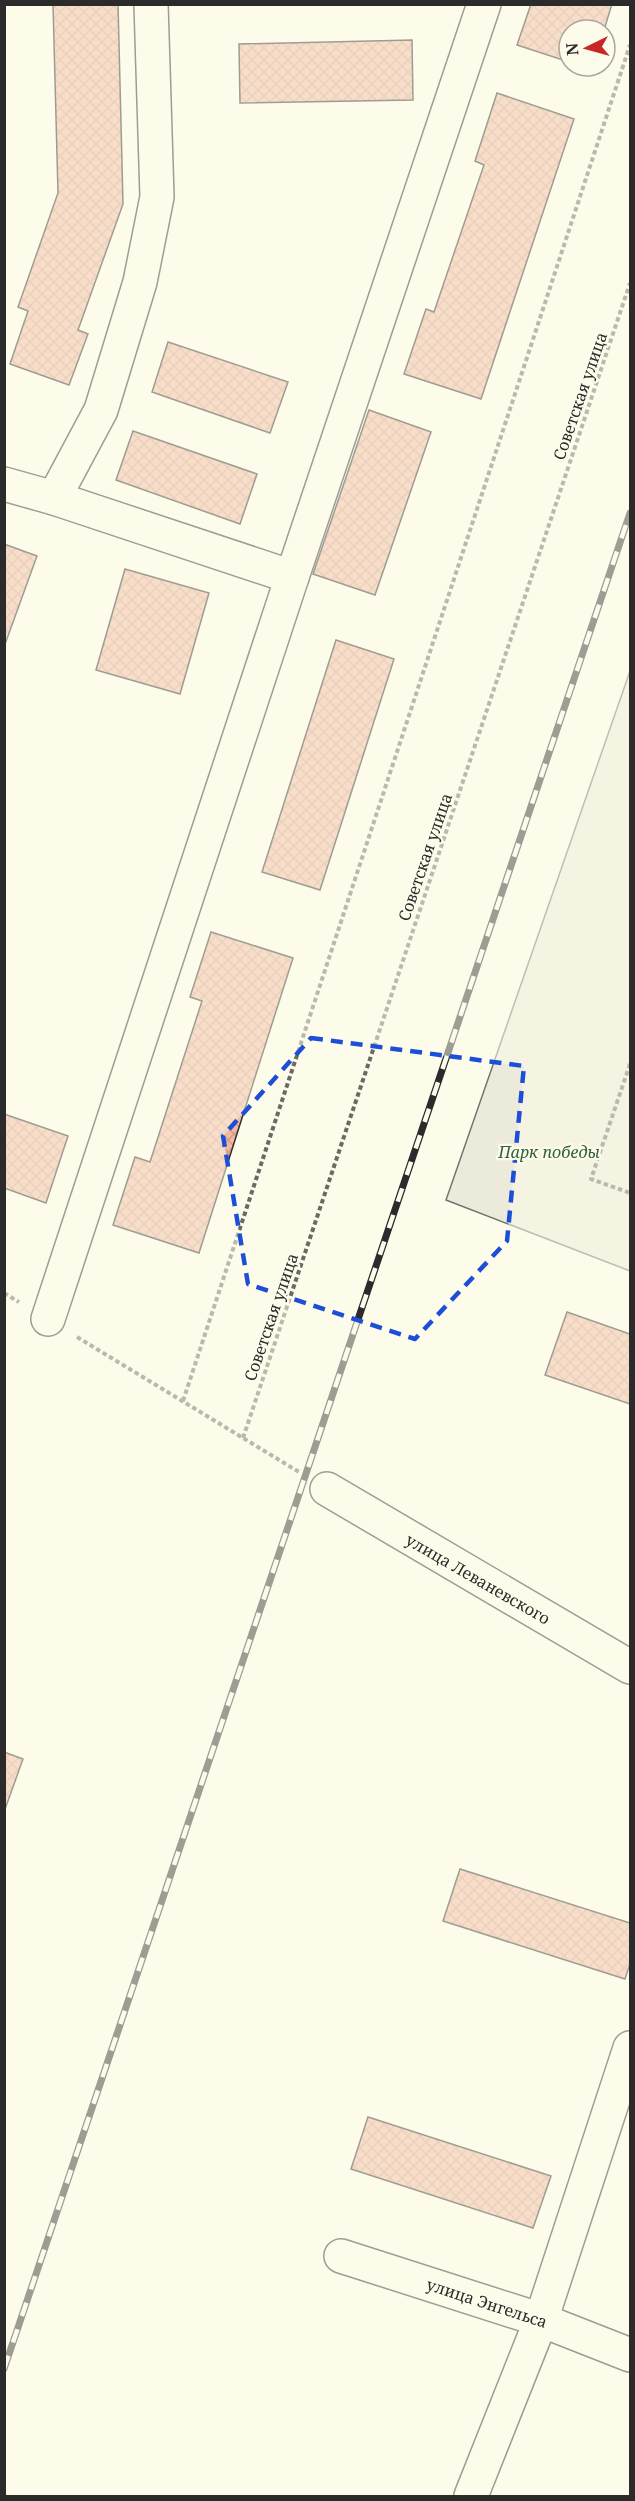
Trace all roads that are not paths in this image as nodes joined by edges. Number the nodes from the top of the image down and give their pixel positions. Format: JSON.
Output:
{"nodes":[{"id":1,"x":151,"y":4,"type":"edge"},
{"id":2,"x":484,"y":4,"type":"edge"},
{"id":3,"x":4,"y":484,"type":"edge"},
{"id":4,"x":54,"y":498,"type":"junction"},
{"id":5,"x":292,"y":577,"type":"junction"},
{"id":6,"x":48,"y":1319,"type":"road end"},
{"id":7,"x":327,"y":1489,"type":"road end"},
{"id":8,"x":630,"y":1667,"type":"edge"},
{"id":9,"x":630,"y":2048,"type":"edge"},
{"id":10,"x":341,"y":2256,"type":"dead end"},
{"id":11,"x":541,"y":2320,"type":"junction"},
{"id":12,"x":630,"y":2355,"type":"edge"},
{"id":13,"x":471,"y":2496,"type":"edge"}],
"edges":[{"from":1,"to":4,"type":"street"},
{"from":2,"to":5,"type":"street"},
{"from":3,"to":4,"type":"street"},
{"from":4,"to":5,"type":"street"},
{"from":5,"to":6,"type":"street"},
{"from":7,"to":8,"type":"street","name":"улица Леваневского"},
{"from":9,"to":11,"type":"street"},
{"from":10,"to":11,"type":"street","name":"улица Энгельса"},
{"from":11,"to":12,"type":"street","name":"улица Энгельса"},
{"from":11,"to":13,"type":"street"}]}
